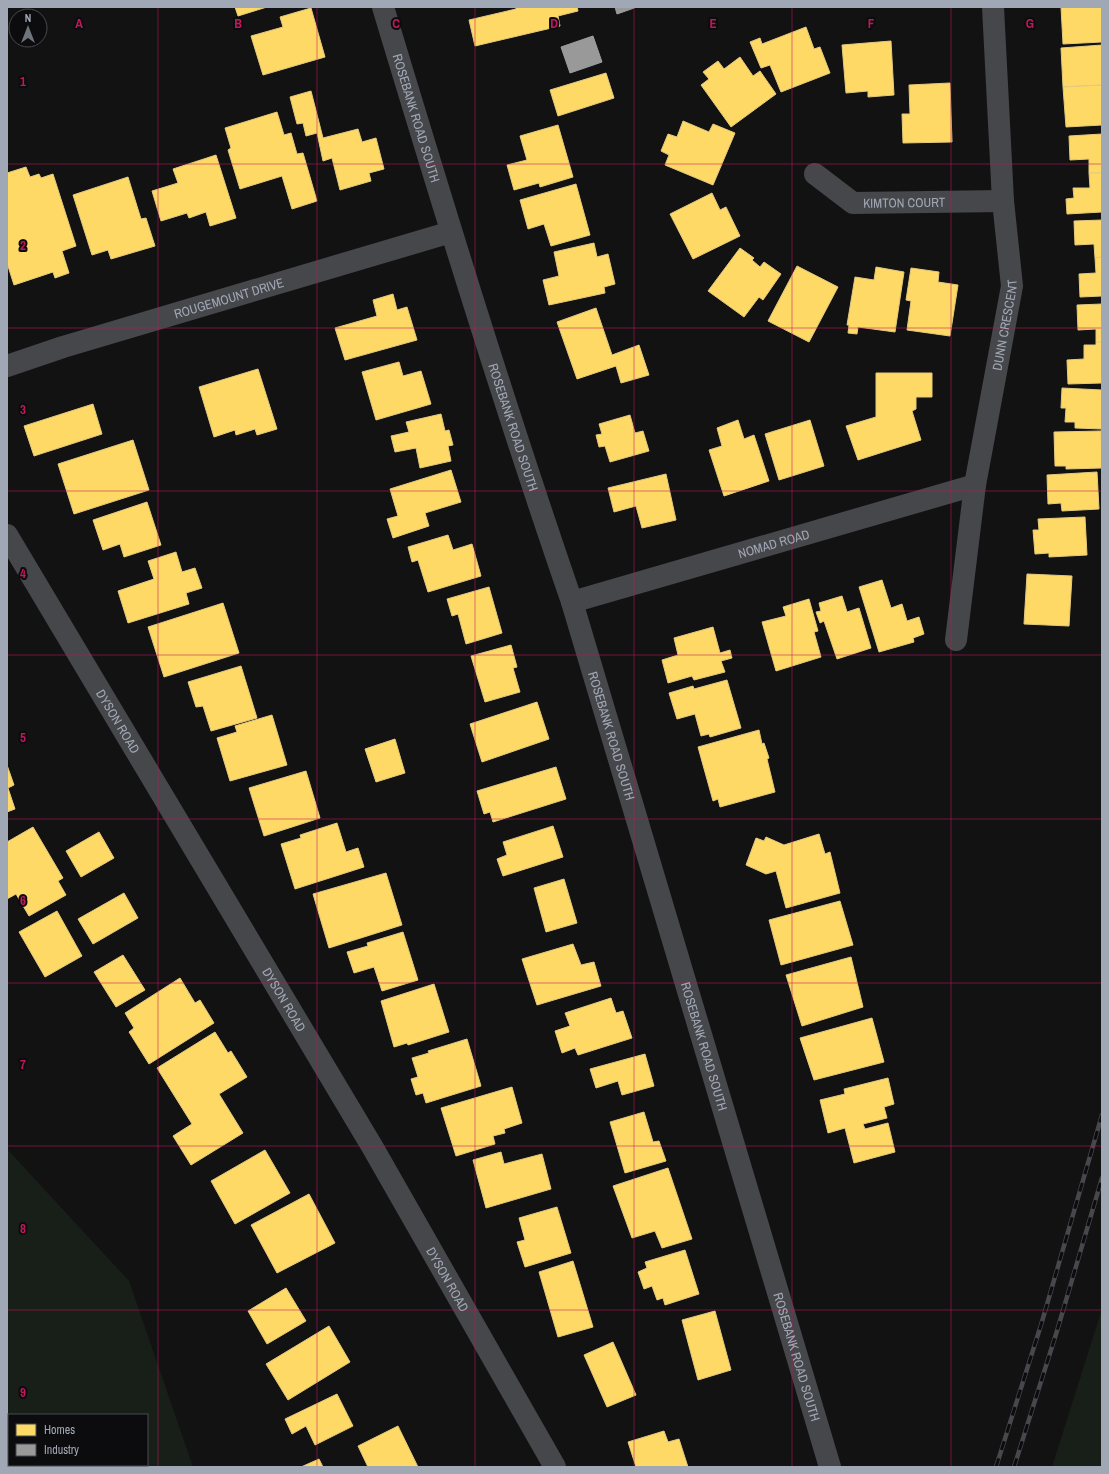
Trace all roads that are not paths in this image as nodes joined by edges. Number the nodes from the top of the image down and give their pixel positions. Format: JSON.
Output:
{"nodes":[{"id":1,"x":383,"y":7,"type":"edge"},
{"id":2,"x":992,"y":7,"type":"edge"},
{"id":3,"x":815,"y":174,"type":"dead end"},
{"id":4,"x":1003,"y":201,"type":"junction"},
{"id":5,"x":451,"y":232,"type":"junction"},
{"id":6,"x":7,"y":366,"type":"edge"},
{"id":7,"x":975,"y":485,"type":"junction"},
{"id":8,"x":7,"y":535,"type":"edge"},
{"id":9,"x":572,"y":602,"type":"junction"},
{"id":10,"x":956,"y":640,"type":"dead end"},
{"id":11,"x":555,"y":1467,"type":"edge"},
{"id":12,"x":830,"y":1467,"type":"edge"}],
"edges":[{"from":1,"to":5,"type":"street","name":"ROSEBANK ROAD SOUTH"},
{"from":2,"to":4,"type":"street","name":"DUNN CRESCENT"},
{"from":3,"to":4,"type":"street","name":"KIMTON COURT"},
{"from":4,"to":7,"type":"street","name":"DUNN CRESCENT"},
{"from":5,"to":6,"type":"street","name":"ROUGEMOUNT DRIVE"},
{"from":5,"to":9,"type":"street","name":"ROSEBANK ROAD SOUTH"},
{"from":7,"to":9,"type":"street","name":"NOMAD ROAD"},
{"from":7,"to":10,"type":"street","name":"DUNN CRESCENT"},
{"from":8,"to":11,"type":"street","name":"DYSON ROAD"},
{"from":9,"to":12,"type":"street","name":"ROSEBANK ROAD SOUTH"}]}
